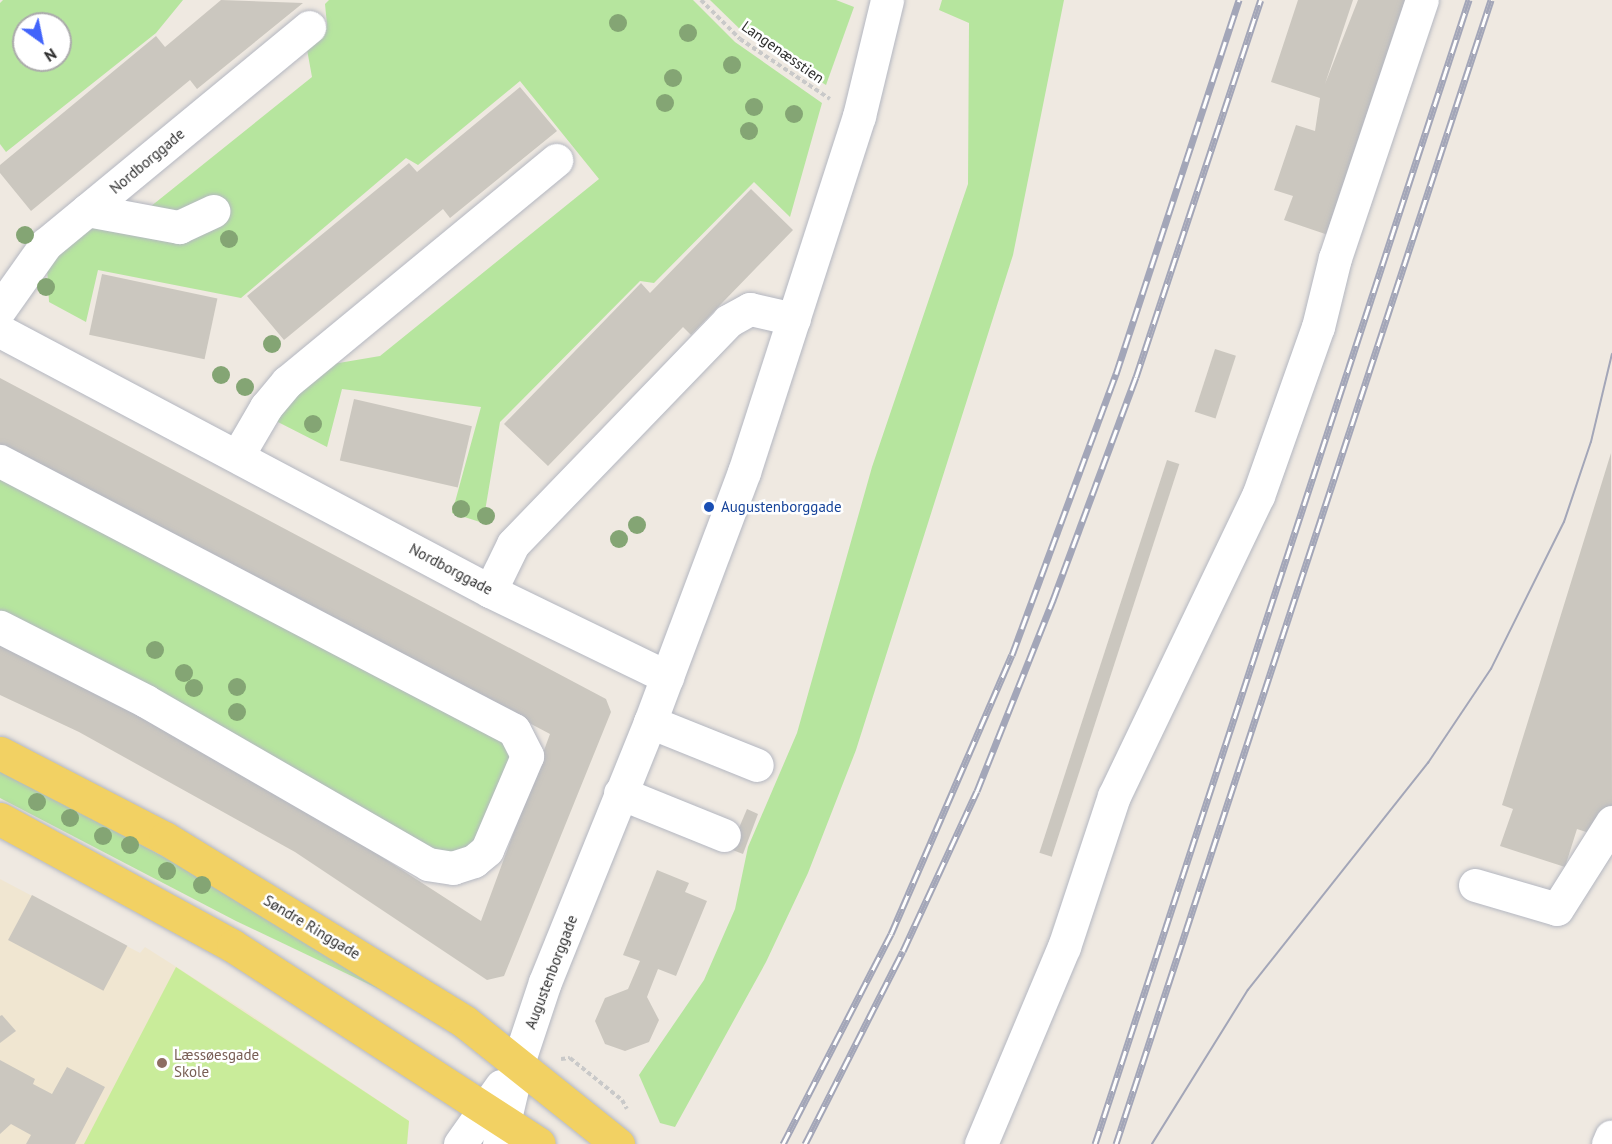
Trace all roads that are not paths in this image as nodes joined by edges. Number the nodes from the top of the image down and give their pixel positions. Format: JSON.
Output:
{"nodes":[{"id":1,"x":887,"y":0,"type":"edge"},
{"id":2,"x":1422,"y":0,"type":"edge"},
{"id":3,"x":309,"y":27,"type":"dead end"},
{"id":4,"x":556,"y":159,"type":"dead end"},
{"id":5,"x":87,"y":210,"type":"junction"},
{"id":6,"x":213,"y":211,"type":"dead end"},
{"id":7,"x":0,"y":309,"type":"edge"},
{"id":8,"x":794,"y":319,"type":"junction"},
{"id":9,"x":0,"y":331,"type":"edge"},
{"id":10,"x":238,"y":456,"type":"junction"},
{"id":11,"x":0,"y":461,"type":"edge"},
{"id":12,"x":490,"y":591,"type":"junction"},
{"id":13,"x":0,"y":627,"type":"edge"},
{"id":14,"x":667,"y":677,"type":"junction"},
{"id":15,"x":650,"y":722,"type":"junction"},
{"id":16,"x":0,"y":753,"type":"edge"},
{"id":17,"x":757,"y":765,"type":"dead end"},
{"id":18,"x":620,"y":793,"type":"junction"},
{"id":19,"x":0,"y":819,"type":"edge"},
{"id":20,"x":1612,"y":822,"type":"edge"},
{"id":21,"x":724,"y":835,"type":"dead end"},
{"id":22,"x":1475,"y":885,"type":"dead end"},
{"id":23,"x":518,"y":1063,"type":"junction"},
{"id":24,"x":496,"y":1125,"type":"edge"},
{"id":25,"x":611,"y":1138,"type":"edge"},
{"id":26,"x":460,"y":1144,"type":"edge"},
{"id":27,"x":539,"y":1144,"type":"edge"},
{"id":28,"x":981,"y":1144,"type":"edge"}],
"edges":[{"from":1,"to":8,"type":"street","name":"Augustenborggade"},
{"from":2,"to":28,"type":"street"},
{"from":3,"to":5,"type":"street","name":"Nordborggade"},
{"from":4,"to":10,"type":"street"},
{"from":5,"to":6,"type":"street"},
{"from":5,"to":7,"type":"street","name":"Nordborggade"},
{"from":8,"to":12,"type":"street"},
{"from":8,"to":14,"type":"street","name":"Augustenborggade"},
{"from":9,"to":10,"type":"street","name":"Nordborggade"},
{"from":10,"to":12,"type":"street","name":"Nordborggade"},
{"from":11,"to":13,"type":"street"},
{"from":12,"to":14,"type":"street","name":"Nordborggade"},
{"from":14,"to":15,"type":"street","name":"Augustenborggade"},
{"from":15,"to":17,"type":"street"},
{"from":15,"to":18,"type":"street","name":"Augustenborggade"},
{"from":16,"to":23,"type":"main road","name":"Søndre Ringgade"},
{"from":18,"to":21,"type":"street"},
{"from":18,"to":23,"type":"street","name":"Augustenborggade"},
{"from":19,"to":24,"type":"main road"},
{"from":20,"to":22,"type":"street"},
{"from":23,"to":24,"type":"street","name":"Augustenborggade"},
{"from":23,"to":25,"type":"main road","name":"Søndre Ringgade"},
{"from":24,"to":26,"type":"street","name":"Augustenborggade"},
{"from":24,"to":27,"type":"main road"}]}
